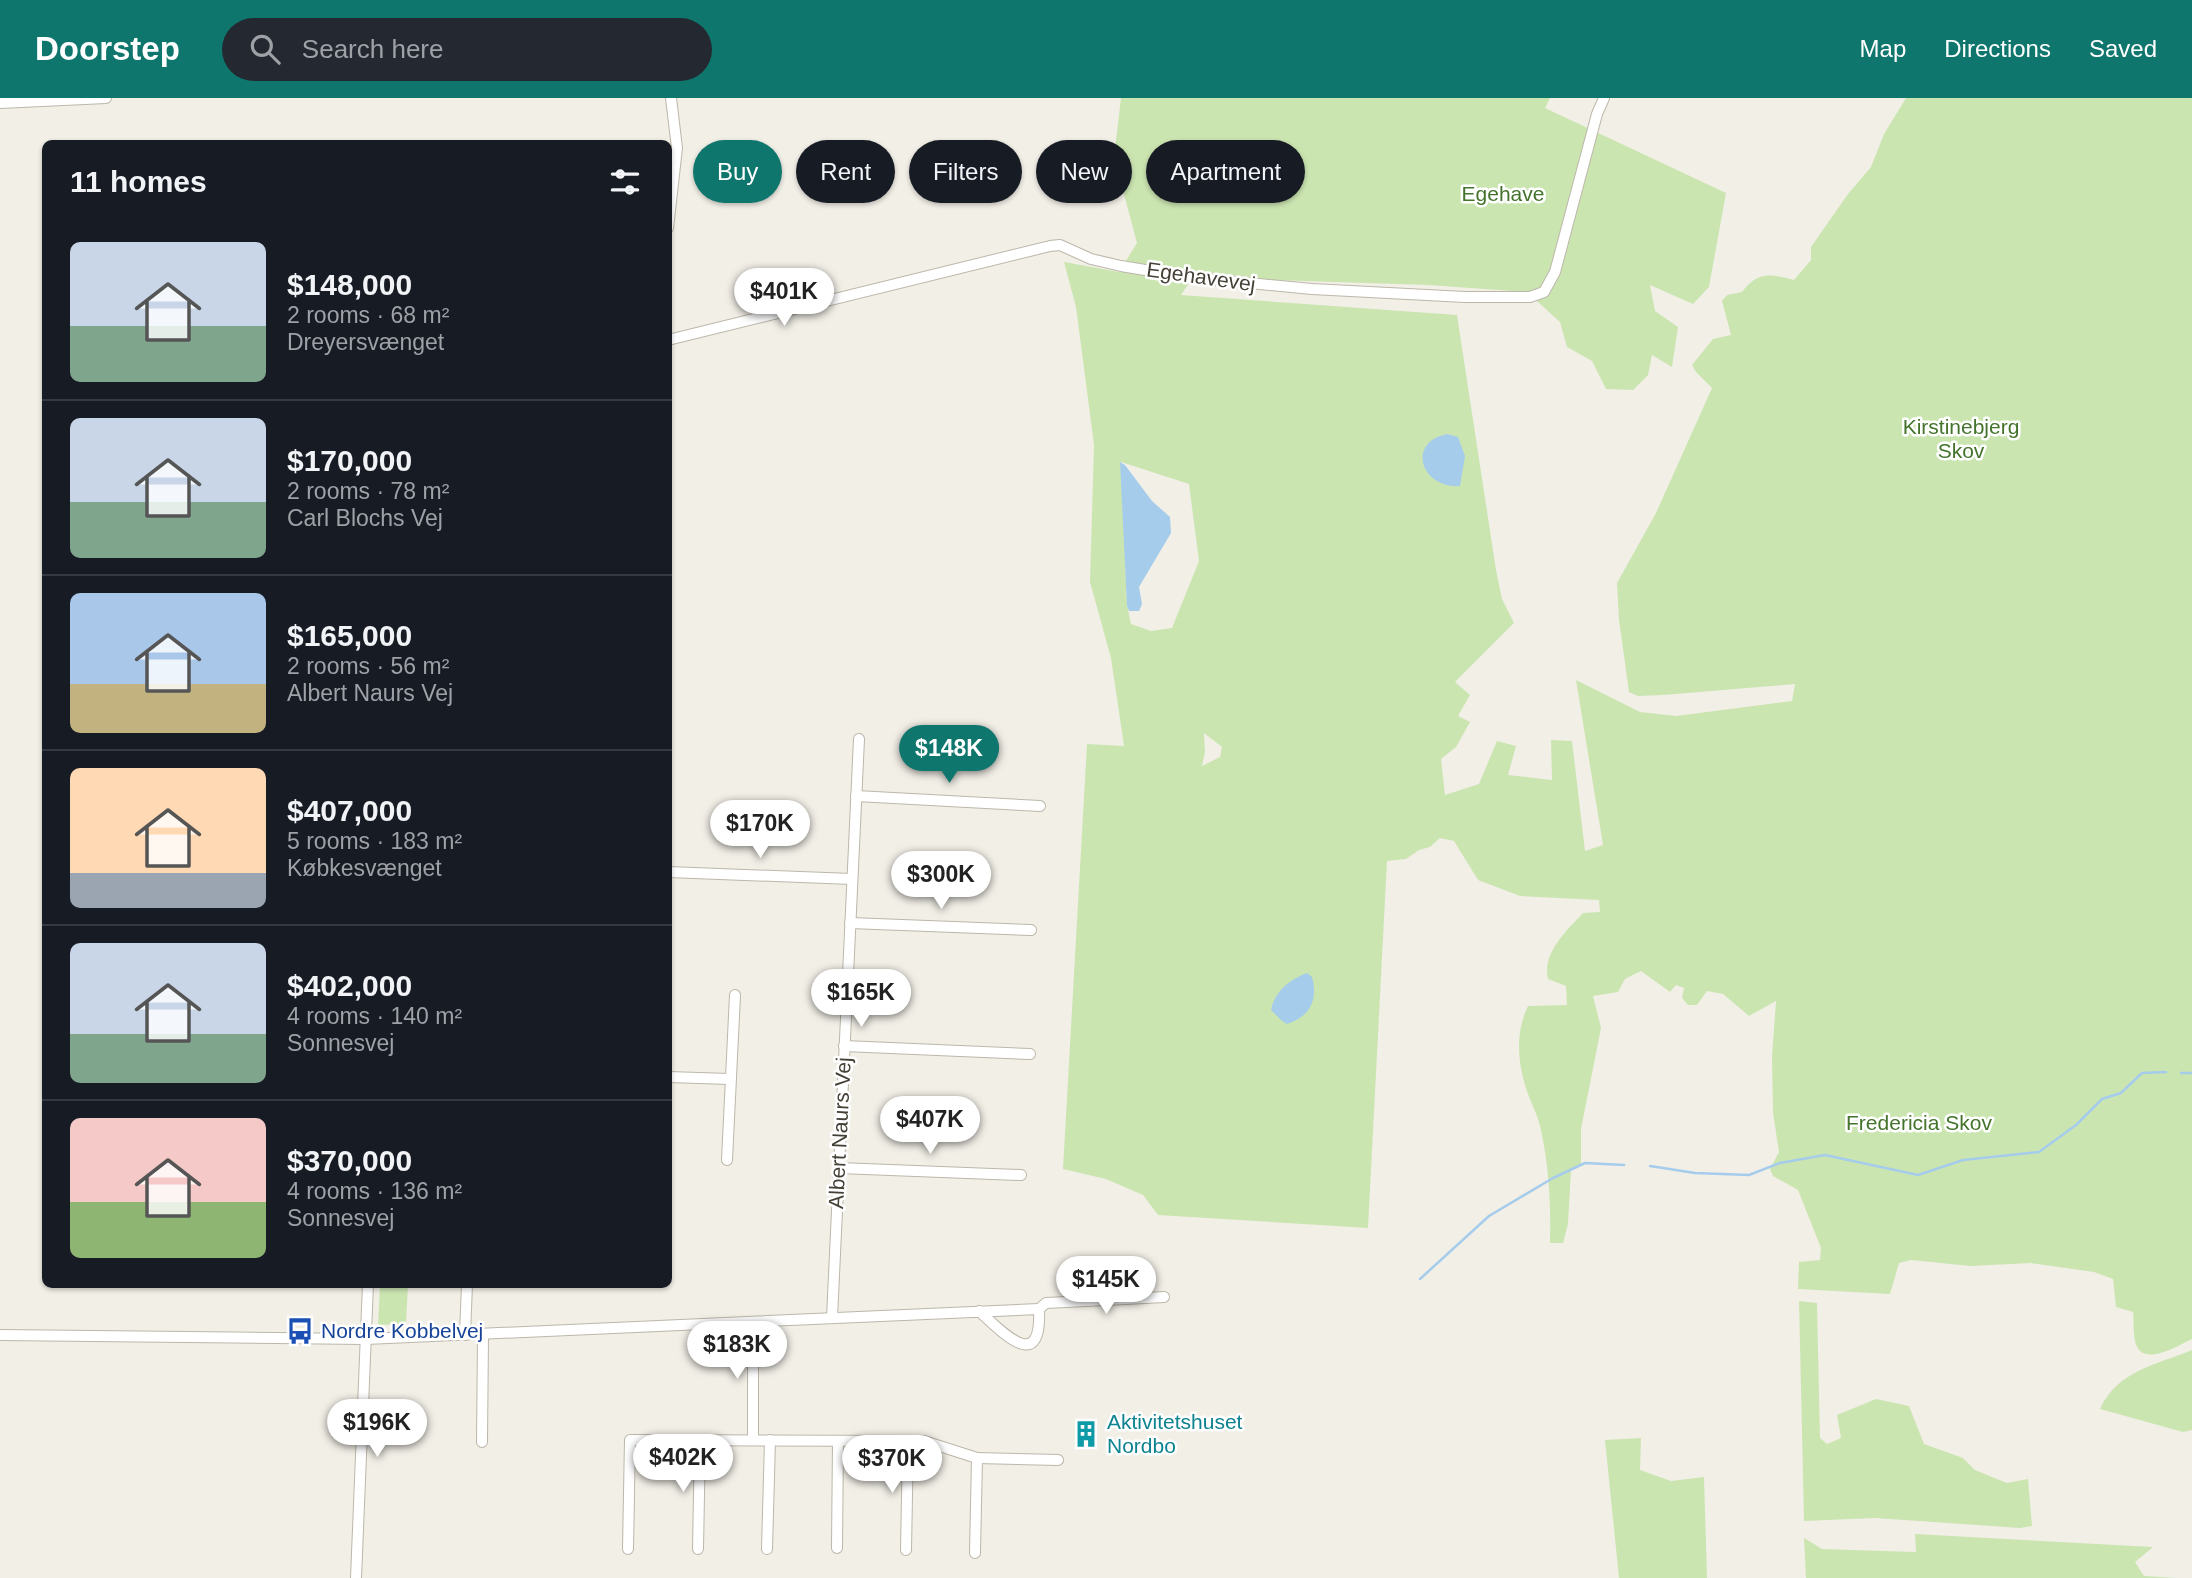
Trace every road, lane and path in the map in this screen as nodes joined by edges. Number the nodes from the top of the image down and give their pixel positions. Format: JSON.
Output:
{"nodes":[{"id":1,"x":106,"y":98,"type":"edge"},
{"id":2,"x":671,"y":98,"type":"edge"},
{"id":3,"x":1604,"y":98,"type":"edge"},
{"id":4,"x":0,"y":103,"type":"edge"},
{"id":5,"x":672,"y":192,"type":"edge"},
{"id":6,"x":672,"y":339,"type":"edge"},
{"id":7,"x":859,"y":739,"type":"dead end"},
{"id":8,"x":856,"y":796,"type":"junction"},
{"id":9,"x":1040,"y":806,"type":"dead end"},
{"id":10,"x":672,"y":873,"type":"edge"},
{"id":11,"x":852,"y":879,"type":"junction"},
{"id":12,"x":850,"y":923,"type":"junction"},
{"id":13,"x":1031,"y":930,"type":"dead end"},
{"id":14,"x":735,"y":995,"type":"dead end"},
{"id":15,"x":844,"y":1046,"type":"junction"},
{"id":16,"x":1030,"y":1054,"type":"dead end"},
{"id":17,"x":672,"y":1077,"type":"edge"},
{"id":18,"x":730,"y":1079,"type":"junction"},
{"id":19,"x":727,"y":1160,"type":"dead end"},
{"id":20,"x":839,"y":1168,"type":"junction"},
{"id":21,"x":1021,"y":1175,"type":"dead end"},
{"id":22,"x":368,"y":1288,"type":"edge"},
{"id":23,"x":467,"y":1288,"type":"edge"},
{"id":24,"x":1164,"y":1297,"type":"dead end"},
{"id":25,"x":1039,"y":1309,"type":"junction"},
{"id":26,"x":979,"y":1311,"type":"junction"},
{"id":27,"x":832,"y":1318,"type":"junction"},
{"id":28,"x":753,"y":1322,"type":"junction"},
{"id":29,"x":0,"y":1335,"type":"edge"},
{"id":30,"x":465,"y":1335,"type":"junction"},
{"id":31,"x":484,"y":1335,"type":"junction"},
{"id":32,"x":366,"y":1339,"type":"junction"},
{"id":33,"x":700,"y":1440,"type":"junction"},
{"id":34,"x":753,"y":1440,"type":"junction"},
{"id":35,"x":770,"y":1440,"type":"junction"},
{"id":36,"x":838,"y":1441,"type":"junction"},
{"id":37,"x":908,"y":1441,"type":"junction"},
{"id":38,"x":482,"y":1442,"type":"dead end"},
{"id":39,"x":977,"y":1458,"type":"junction"},
{"id":40,"x":1058,"y":1460,"type":"dead end"},
{"id":41,"x":976,"y":1539,"type":"junction"},
{"id":42,"x":989,"y":1539,"type":"dead end"},
{"id":43,"x":837,"y":1548,"type":"dead end"},
{"id":44,"x":628,"y":1549,"type":"dead end"},
{"id":45,"x":698,"y":1549,"type":"dead end"},
{"id":46,"x":767,"y":1549,"type":"dead end"},
{"id":47,"x":906,"y":1550,"type":"dead end"},
{"id":48,"x":975,"y":1553,"type":"dead end"},
{"id":49,"x":356,"y":1578,"type":"edge"}],
"edges":[{"from":1,"to":4,"type":"street"},
{"from":2,"to":5,"type":"street"},
{"from":3,"to":6,"type":"street","name":"Egehavevej"},
{"from":7,"to":8,"type":"street","name":"Albert Naurs Vej"},
{"from":8,"to":9,"type":"street"},
{"from":8,"to":11,"type":"street","name":"Albert Naurs Vej"},
{"from":10,"to":11,"type":"street"},
{"from":11,"to":12,"type":"street","name":"Albert Naurs Vej"},
{"from":12,"to":13,"type":"street"},
{"from":12,"to":15,"type":"street","name":"Albert Naurs Vej"},
{"from":14,"to":18,"type":"street"},
{"from":15,"to":16,"type":"street"},
{"from":15,"to":20,"type":"street","name":"Albert Naurs Vej"},
{"from":17,"to":18,"type":"street"},
{"from":18,"to":19,"type":"street"},
{"from":20,"to":21,"type":"street"},
{"from":20,"to":27,"type":"street","name":"Albert Naurs Vej"},
{"from":22,"to":32,"type":"street"},
{"from":23,"to":30,"type":"street"},
{"from":24,"to":25,"type":"street"},
{"from":25,"to":26,"type":"street"},
{"from":25,"to":26,"type":"street"},
{"from":26,"to":27,"type":"street"},
{"from":27,"to":28,"type":"street"},
{"from":28,"to":31,"type":"street"},
{"from":28,"to":34,"type":"street"},
{"from":29,"to":32,"type":"street"},
{"from":30,"to":31,"type":"street"},
{"from":30,"to":32,"type":"street"},
{"from":31,"to":38,"type":"street"},
{"from":32,"to":49,"type":"street"},
{"from":33,"to":34,"type":"street"},
{"from":33,"to":44,"type":"street"},
{"from":33,"to":45,"type":"street"},
{"from":34,"to":35,"type":"street"},
{"from":35,"to":36,"type":"street"},
{"from":35,"to":46,"type":"street"},
{"from":36,"to":37,"type":"street"},
{"from":36,"to":43,"type":"street"},
{"from":37,"to":39,"type":"street"},
{"from":37,"to":47,"type":"street"},
{"from":39,"to":40,"type":"street"},
{"from":39,"to":41,"type":"street"},
{"from":41,"to":42,"type":"street"},
{"from":41,"to":48,"type":"street"}]}
